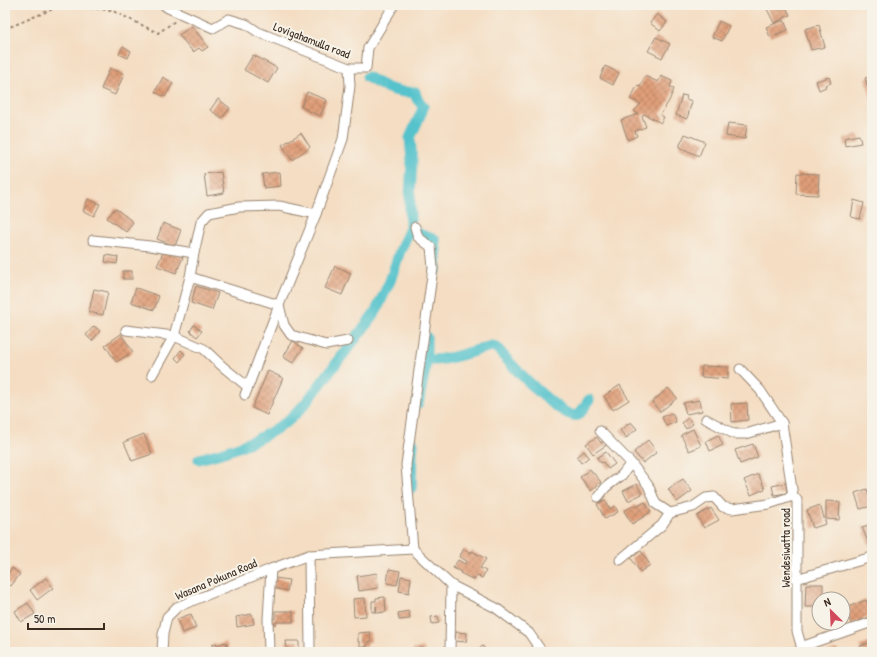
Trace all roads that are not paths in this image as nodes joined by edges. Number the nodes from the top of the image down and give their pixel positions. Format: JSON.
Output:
{"nodes":[{"id":1,"x":164,"y":5,"type":"edge"},
{"id":2,"x":394,"y":5,"type":"edge"},
{"id":3,"x":349,"y":68,"type":"junction"},
{"id":4,"x":316,"y":214,"type":"junction"},
{"id":5,"x":414,"y":227,"type":"dead end"},
{"id":6,"x":93,"y":240,"type":"dead end"},
{"id":7,"x":194,"y":253,"type":"junction"},
{"id":8,"x":190,"y":277,"type":"junction"},
{"id":9,"x":279,"y":305,"type":"junction"},
{"id":10,"x":126,"y":330,"type":"dead end"},
{"id":11,"x":174,"y":336,"type":"junction"},
{"id":12,"x":348,"y":341,"type":"dead end"},
{"id":13,"x":740,"y":369,"type":"dead end"},
{"id":14,"x":152,"y":375,"type":"dead end"},
{"id":15,"x":706,"y":419,"type":"dead end"},
{"id":16,"x":782,"y":423,"type":"junction"},
{"id":17,"x":600,"y":431,"type":"dead end"},
{"id":18,"x":631,"y":463,"type":"junction"},
{"id":19,"x":793,"y":496,"type":"junction"},
{"id":20,"x":598,"y":498,"type":"dead end"},
{"id":21,"x":670,"y":513,"type":"junction"},
{"id":22,"x":413,"y":548,"type":"junction"},
{"id":23,"x":309,"y":555,"type":"junction"},
{"id":24,"x":872,"y":557,"type":"edge"},
{"id":25,"x":620,"y":560,"type":"dead end"},
{"id":26,"x":271,"y":569,"type":"junction"},
{"id":27,"x":796,"y":579,"type":"junction"},
{"id":28,"x":451,"y":585,"type":"junction"},
{"id":29,"x":872,"y":622,"type":"edge"},
{"id":30,"x":802,"y":649,"type":"edge"},
{"id":31,"x":162,"y":652,"type":"edge"},
{"id":32,"x":269,"y":652,"type":"edge"},
{"id":33,"x":310,"y":652,"type":"edge"},
{"id":34,"x":450,"y":652,"type":"edge"},
{"id":35,"x":542,"y":652,"type":"edge"}],
"edges":[{"from":1,"to":3,"type":"street","name":"Lovigahamulla road"},
{"from":2,"to":3,"type":"street","name":"Lovigahamulla road"},
{"from":3,"to":4,"type":"street"},
{"from":4,"to":7,"type":"street"},
{"from":4,"to":9,"type":"street"},
{"from":5,"to":22,"type":"street"},
{"from":6,"to":7,"type":"street"},
{"from":7,"to":8,"type":"street"},
{"from":8,"to":9,"type":"street"},
{"from":8,"to":11,"type":"street"},
{"from":9,"to":11,"type":"street"},
{"from":9,"to":12,"type":"street"},
{"from":10,"to":11,"type":"street"},
{"from":11,"to":14,"type":"street"},
{"from":13,"to":16,"type":"street"},
{"from":15,"to":16,"type":"street"},
{"from":16,"to":19,"type":"street"},
{"from":17,"to":18,"type":"street"},
{"from":18,"to":20,"type":"street"},
{"from":18,"to":21,"type":"street"},
{"from":19,"to":21,"type":"street","name":"Wendesiwatta road"},
{"from":19,"to":27,"type":"street","name":"Wendesiwatta road"},
{"from":21,"to":25,"type":"street"},
{"from":22,"to":23,"type":"street","name":"Wasana Pokuna Road"},
{"from":22,"to":28,"type":"street"},
{"from":23,"to":26,"type":"street","name":"Wasana Pokuna Road"},
{"from":23,"to":33,"type":"street"},
{"from":24,"to":27,"type":"street"},
{"from":26,"to":31,"type":"street","name":"Wasana Pokuna Road"},
{"from":26,"to":32,"type":"street"},
{"from":27,"to":30,"type":"street","name":"Wendesiwatta road"},
{"from":28,"to":34,"type":"street"},
{"from":28,"to":35,"type":"street"},
{"from":29,"to":30,"type":"street"}]}
